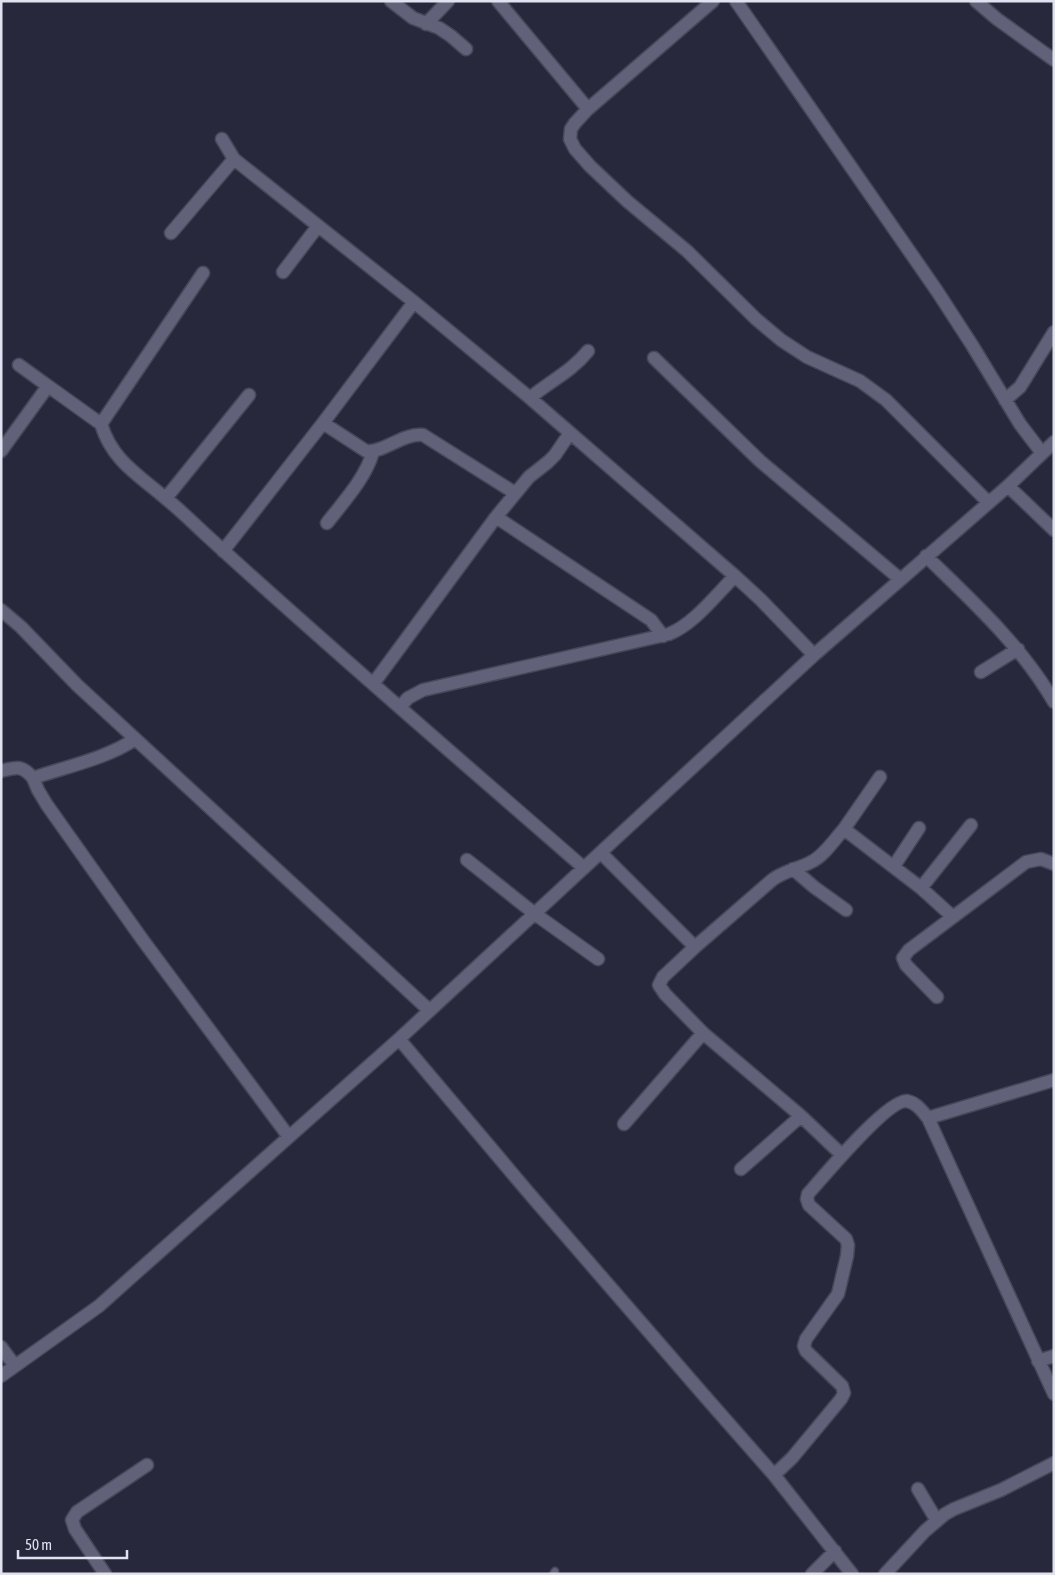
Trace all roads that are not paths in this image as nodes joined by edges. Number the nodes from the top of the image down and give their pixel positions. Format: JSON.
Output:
{"nodes":[{"id":1,"x":391,"y":1,"type":"edge"},
{"id":2,"x":448,"y":1,"type":"edge"},
{"id":3,"x":498,"y":1,"type":"edge"},
{"id":4,"x":714,"y":1,"type":"edge"},
{"id":5,"x":736,"y":1,"type":"edge"},
{"id":6,"x":976,"y":1,"type":"edge"},
{"id":7,"x":426,"y":24,"type":"junction"},
{"id":8,"x":466,"y":49,"type":"dead end"},
{"id":9,"x":1054,"y":60,"type":"edge"},
{"id":10,"x":588,"y":110,"type":"junction"},
{"id":11,"x":222,"y":139,"type":"dead end"},
{"id":12,"x":234,"y":159,"type":"junction"},
{"id":13,"x":318,"y":226,"type":"junction"},
{"id":14,"x":171,"y":233,"type":"dead end"},
{"id":15,"x":283,"y":272,"type":"dead end"},
{"id":16,"x":203,"y":273,"type":"dead end"},
{"id":17,"x":414,"y":302,"type":"junction"},
{"id":18,"x":1054,"y":332,"type":"edge"},
{"id":19,"x":588,"y":351,"type":"dead end"},
{"id":20,"x":654,"y":358,"type":"dead end"},
{"id":21,"x":19,"y":364,"type":"dead end"},
{"id":22,"x":48,"y":386,"type":"junction"},
{"id":23,"x":249,"y":395,"type":"dead end"},
{"id":24,"x":530,"y":398,"type":"junction"},
{"id":25,"x":1004,"y":400,"type":"junction"},
{"id":26,"x":323,"y":422,"type":"junction"},
{"id":27,"x":101,"y":424,"type":"junction"},
{"id":28,"x":570,"y":434,"type":"junction"},
{"id":29,"x":1054,"y":442,"type":"edge"},
{"id":30,"x":1,"y":452,"type":"edge"},
{"id":31,"x":373,"y":452,"type":"junction"},
{"id":32,"x":1042,"y":453,"type":"junction"},
{"id":33,"x":1008,"y":486,"type":"junction"},
{"id":34,"x":516,"y":494,"type":"junction"},
{"id":35,"x":166,"y":498,"type":"junction"},
{"id":36,"x":988,"y":502,"type":"junction"},
{"id":37,"x":496,"y":516,"type":"junction"},
{"id":38,"x":327,"y":523,"type":"dead end"},
{"id":39,"x":1054,"y":530,"type":"edge"},
{"id":40,"x":223,"y":550,"type":"junction"},
{"id":41,"x":926,"y":556,"type":"junction"},
{"id":42,"x":735,"y":576,"type":"junction"},
{"id":43,"x":900,"y":579,"type":"junction"},
{"id":44,"x":1,"y":610,"type":"edge"},
{"id":45,"x":663,"y":636,"type":"junction"},
{"id":46,"x":1018,"y":650,"type":"junction"},
{"id":47,"x":814,"y":655,"type":"junction"},
{"id":48,"x":981,"y":672,"type":"dead end"},
{"id":49,"x":374,"y":684,"type":"junction"},
{"id":50,"x":1054,"y":702,"type":"edge"},
{"id":51,"x":400,"y":707,"type":"junction"},
{"id":52,"x":135,"y":738,"type":"junction"},
{"id":53,"x":1,"y":771,"type":"edge"},
{"id":54,"x":880,"y":777,"type":"dead end"},
{"id":55,"x":33,"y":778,"type":"junction"},
{"id":56,"x":971,"y":825,"type":"dead end"},
{"id":57,"x":919,"y":828,"type":"dead end"},
{"id":58,"x":844,"y":829,"type":"junction"},
{"id":59,"x":601,"y":853,"type":"junction"},
{"id":60,"x":467,"y":860,"type":"dead end"},
{"id":61,"x":1054,"y":864,"type":"edge"},
{"id":62,"x":894,"y":866,"type":"junction"},
{"id":63,"x":584,"y":868,"type":"junction"},
{"id":64,"x":793,"y":869,"type":"junction"},
{"id":65,"x":921,"y":888,"type":"junction"},
{"id":66,"x":846,"y":910,"type":"dead end"},
{"id":67,"x":535,"y":914,"type":"junction"},
{"id":68,"x":952,"y":917,"type":"junction"},
{"id":69,"x":694,"y":947,"type":"junction"},
{"id":70,"x":598,"y":959,"type":"dead end"},
{"id":71,"x":937,"y":997,"type":"dead end"},
{"id":72,"x":429,"y":1010,"type":"junction"},
{"id":73,"x":703,"y":1033,"type":"junction"},
{"id":74,"x":399,"y":1039,"type":"junction"},
{"id":75,"x":1054,"y":1080,"type":"edge"},
{"id":76,"x":801,"y":1116,"type":"junction"},
{"id":77,"x":928,"y":1118,"type":"junction"},
{"id":78,"x":624,"y":1124,"type":"dead end"},
{"id":79,"x":289,"y":1137,"type":"junction"},
{"id":80,"x":842,"y":1155,"type":"junction"},
{"id":81,"x":742,"y":1169,"type":"dead end"},
{"id":82,"x":1,"y":1347,"type":"edge"},
{"id":83,"x":1054,"y":1356,"type":"edge"},
{"id":84,"x":1038,"y":1361,"type":"junction"},
{"id":85,"x":16,"y":1366,"type":"junction"},
{"id":86,"x":1,"y":1376,"type":"edge"},
{"id":87,"x":1054,"y":1394,"type":"edge"},
{"id":88,"x":1054,"y":1463,"type":"edge"},
{"id":89,"x":146,"y":1465,"type":"dead end"},
{"id":90,"x":774,"y":1474,"type":"junction"},
{"id":91,"x":918,"y":1489,"type":"dead end"},
{"id":92,"x":936,"y":1520,"type":"junction"},
{"id":93,"x":835,"y":1551,"type":"junction"},
{"id":94,"x":105,"y":1574,"type":"edge"},
{"id":95,"x":812,"y":1574,"type":"edge"},
{"id":96,"x":852,"y":1574,"type":"edge"},
{"id":97,"x":886,"y":1574,"type":"edge"}],
"edges":[{"from":1,"to":7,"type":"street"},
{"from":2,"to":7,"type":"street"},
{"from":3,"to":10,"type":"street"},
{"from":4,"to":10,"type":"street"},
{"from":5,"to":25,"type":"street"},
{"from":6,"to":9,"type":"street"},
{"from":7,"to":8,"type":"street"},
{"from":10,"to":36,"type":"street"},
{"from":11,"to":12,"type":"street"},
{"from":12,"to":13,"type":"street"},
{"from":12,"to":14,"type":"street"},
{"from":13,"to":15,"type":"street"},
{"from":13,"to":17,"type":"street"},
{"from":16,"to":27,"type":"street"},
{"from":17,"to":24,"type":"street"},
{"from":17,"to":26,"type":"street"},
{"from":18,"to":25,"type":"street"},
{"from":19,"to":24,"type":"street"},
{"from":20,"to":43,"type":"street"},
{"from":21,"to":22,"type":"street"},
{"from":22,"to":27,"type":"street"},
{"from":22,"to":30,"type":"street"},
{"from":23,"to":35,"type":"street"},
{"from":24,"to":28,"type":"street"},
{"from":25,"to":32,"type":"street"},
{"from":26,"to":31,"type":"street"},
{"from":26,"to":40,"type":"street"},
{"from":27,"to":35,"type":"street"},
{"from":28,"to":34,"type":"street"},
{"from":28,"to":42,"type":"street"},
{"from":29,"to":32,"type":"street"},
{"from":31,"to":34,"type":"street"},
{"from":31,"to":38,"type":"street"},
{"from":32,"to":33,"type":"street"},
{"from":33,"to":36,"type":"street"},
{"from":33,"to":39,"type":"street"},
{"from":34,"to":37,"type":"street"},
{"from":35,"to":40,"type":"street"},
{"from":36,"to":41,"type":"street"},
{"from":37,"to":45,"type":"street"},
{"from":37,"to":49,"type":"street"},
{"from":40,"to":49,"type":"street"},
{"from":41,"to":43,"type":"street"},
{"from":41,"to":46,"type":"street"},
{"from":42,"to":45,"type":"street"},
{"from":42,"to":47,"type":"street"},
{"from":43,"to":47,"type":"street"},
{"from":44,"to":52,"type":"street"},
{"from":45,"to":51,"type":"street"},
{"from":46,"to":48,"type":"street"},
{"from":46,"to":50,"type":"street"},
{"from":47,"to":59,"type":"street"},
{"from":49,"to":51,"type":"street"},
{"from":51,"to":63,"type":"street"},
{"from":52,"to":55,"type":"street"},
{"from":52,"to":72,"type":"street"},
{"from":53,"to":55,"type":"street"},
{"from":54,"to":58,"type":"street"},
{"from":55,"to":79,"type":"street"},
{"from":56,"to":65,"type":"street"},
{"from":57,"to":62,"type":"street"},
{"from":58,"to":62,"type":"street"},
{"from":58,"to":64,"type":"street"},
{"from":59,"to":63,"type":"street"},
{"from":59,"to":69,"type":"street"},
{"from":60,"to":67,"type":"street"},
{"from":61,"to":68,"type":"street"},
{"from":62,"to":65,"type":"street"},
{"from":63,"to":67,"type":"street"},
{"from":64,"to":66,"type":"street"},
{"from":64,"to":69,"type":"street"},
{"from":65,"to":68,"type":"street"},
{"from":67,"to":70,"type":"street"},
{"from":67,"to":72,"type":"street"},
{"from":68,"to":71,"type":"street"},
{"from":69,"to":73,"type":"street"},
{"from":72,"to":74,"type":"street"},
{"from":73,"to":76,"type":"street"},
{"from":73,"to":78,"type":"street"},
{"from":74,"to":79,"type":"street"},
{"from":74,"to":90,"type":"street"},
{"from":75,"to":77,"type":"street"},
{"from":76,"to":80,"type":"street"},
{"from":76,"to":81,"type":"street"},
{"from":77,"to":80,"type":"street"},
{"from":77,"to":84,"type":"street"},
{"from":79,"to":85,"type":"street"},
{"from":80,"to":90,"type":"street"},
{"from":82,"to":85,"type":"street"},
{"from":83,"to":84,"type":"street"},
{"from":84,"to":87,"type":"street"},
{"from":85,"to":86,"type":"street"},
{"from":88,"to":92,"type":"street"},
{"from":89,"to":94,"type":"street"},
{"from":90,"to":93,"type":"street"},
{"from":91,"to":92,"type":"street"},
{"from":92,"to":97,"type":"street"},
{"from":93,"to":95,"type":"street"},
{"from":93,"to":96,"type":"street"}]}
